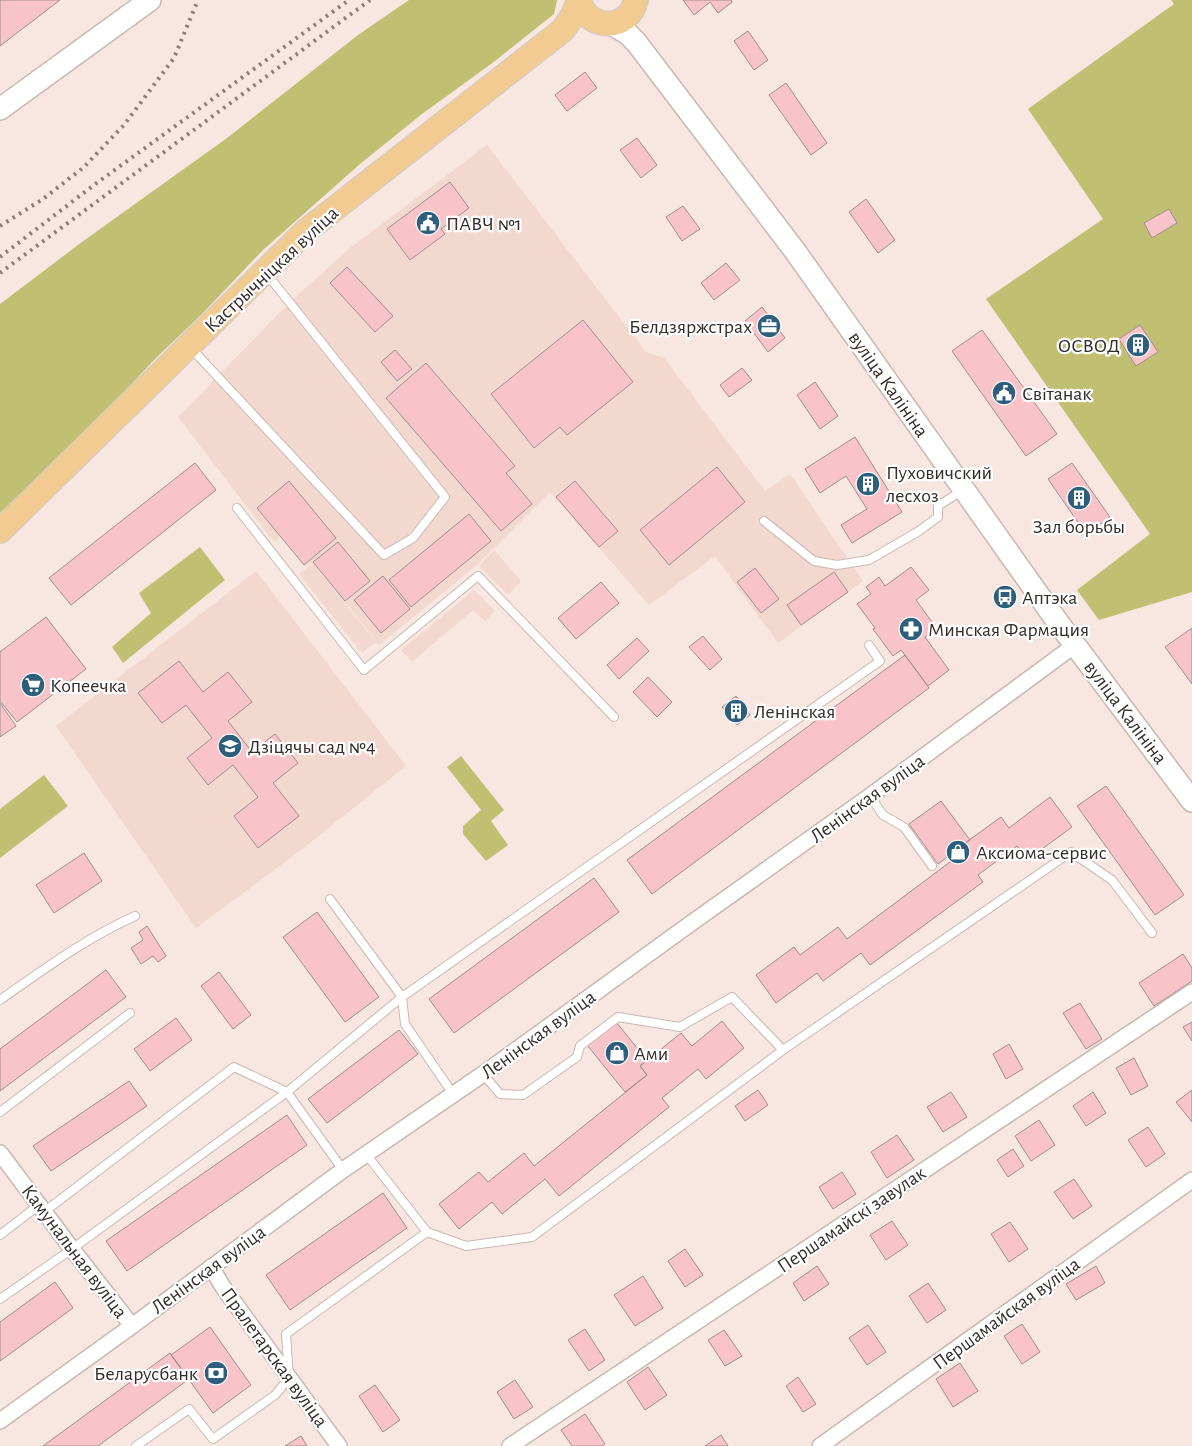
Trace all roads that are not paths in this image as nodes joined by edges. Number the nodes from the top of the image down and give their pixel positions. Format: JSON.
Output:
{"nodes":[{"id":1,"x":150,"y":0,"type":"edge"},
{"id":2,"x":579,"y":0,"type":"edge"},
{"id":3,"x":635,"y":3,"type":"edge"},
{"id":4,"x":606,"y":24,"type":"junction"},
{"id":5,"x":563,"y":30,"type":"junction"},
{"id":6,"x":636,"y":42,"type":"junction"},
{"id":7,"x":0,"y":109,"type":"edge"},
{"id":8,"x":265,"y":272,"type":"junction"},
{"id":9,"x":189,"y":346,"type":"junction"},
{"id":10,"x":963,"y":490,"type":"junction"},
{"id":11,"x":237,"y":508,"type":"dead end"},
{"id":12,"x":764,"y":521,"type":"dead end"},
{"id":13,"x":0,"y":531,"type":"edge"},
{"id":14,"x":1075,"y":645,"type":"junction"},
{"id":15,"x":869,"y":646,"type":"dead end"},
{"id":16,"x":614,"y":718,"type":"dead end"},
{"id":17,"x":870,"y":796,"type":"junction"},
{"id":18,"x":1192,"y":801,"type":"edge"},
{"id":19,"x":932,"y":866,"type":"dead end"},
{"id":20,"x":330,"y":899,"type":"dead end"},
{"id":21,"x":135,"y":916,"type":"dead end"},
{"id":22,"x":1152,"y":933,"type":"dead end"},
{"id":23,"x":1192,"y":992,"type":"edge"},
{"id":24,"x":402,"y":997,"type":"junction"},
{"id":25,"x":0,"y":1000,"type":"edge"},
{"id":26,"x":130,"y":1013,"type":"dead end"},
{"id":27,"x":783,"y":1050,"type":"junction"},
{"id":28,"x":483,"y":1074,"type":"junction"},
{"id":29,"x":287,"y":1092,"type":"junction"},
{"id":30,"x":453,"y":1094,"type":"junction"},
{"id":31,"x":0,"y":1112,"type":"edge"},
{"id":32,"x":0,"y":1154,"type":"edge"},
{"id":33,"x":366,"y":1154,"type":"junction"},
{"id":34,"x":343,"y":1170,"type":"junction"},
{"id":35,"x":1192,"y":1180,"type":"edge"},
{"id":36,"x":42,"y":1209,"type":"junction"},
{"id":37,"x":427,"y":1232,"type":"junction"},
{"id":38,"x":0,"y":1235,"type":"edge"},
{"id":39,"x":72,"y":1249,"type":"junction"},
{"id":40,"x":211,"y":1267,"type":"junction"},
{"id":41,"x":0,"y":1299,"type":"edge"},
{"id":42,"x":132,"y":1326,"type":"junction"},
{"id":43,"x":289,"y":1378,"type":"junction"},
{"id":44,"x":0,"y":1421,"type":"edge"},
{"id":45,"x":136,"y":1446,"type":"edge"},
{"id":46,"x":339,"y":1446,"type":"edge"},
{"id":47,"x":510,"y":1446,"type":"edge"},
{"id":48,"x":820,"y":1446,"type":"edge"}],
"edges":[{"from":1,"to":7,"type":"main road"},
{"from":2,"to":4,"type":"main road"},
{"from":2,"to":5,"type":"main road","name":"Кастрычніцкая вуліца"},
{"from":3,"to":4,"type":"main road"},
{"from":3,"to":6,"type":"main road"},
{"from":4,"to":5,"type":"main road","name":"Кастрычніцкая вуліца"},
{"from":4,"to":6,"type":"main road","name":"вуліца Калініна"},
{"from":5,"to":8,"type":"main road","name":"Кастрычніцкая вуліца"},
{"from":6,"to":10,"type":"main road","name":"вуліца Калініна"},
{"from":8,"to":9,"type":"main road","name":"Кастрычніцкая вуліца"},
{"from":8,"to":9,"type":"lane"},
{"from":9,"to":13,"type":"main road","name":"Кастрычніцкая вуліца"},
{"from":10,"to":12,"type":"lane"},
{"from":10,"to":14,"type":"main road","name":"вуліца Калініна"},
{"from":11,"to":16,"type":"lane"},
{"from":14,"to":17,"type":"street","name":"Ленінская вуліца"},
{"from":14,"to":18,"type":"main road","name":"вуліца Калініна"},
{"from":15,"to":24,"type":"lane"},
{"from":17,"to":19,"type":"lane"},
{"from":17,"to":28,"type":"street","name":"Ленінская вуліца"},
{"from":20,"to":24,"type":"lane"},
{"from":21,"to":25,"type":"lane"},
{"from":22,"to":27,"type":"lane"},
{"from":23,"to":47,"type":"street","name":"Першамайскі завулак"},
{"from":24,"to":29,"type":"lane"},
{"from":24,"to":30,"type":"lane"},
{"from":26,"to":31,"type":"lane"},
{"from":27,"to":28,"type":"lane"},
{"from":27,"to":37,"type":"lane"},
{"from":28,"to":30,"type":"street","name":"Ленінская вуліца"},
{"from":29,"to":34,"type":"lane"},
{"from":29,"to":36,"type":"lane"},
{"from":29,"to":39,"type":"lane"},
{"from":30,"to":33,"type":"street","name":"Ленінская вуліца"},
{"from":32,"to":36,"type":"street","name":"Камунальная вуліца"},
{"from":33,"to":34,"type":"street","name":"Ленінская вуліца"},
{"from":33,"to":37,"type":"lane"},
{"from":34,"to":40,"type":"street","name":"Ленінская вуліца"},
{"from":35,"to":48,"type":"street","name":"Першамайская вуліца"},
{"from":36,"to":38,"type":"lane"},
{"from":36,"to":39,"type":"street","name":"Камунальная вуліца"},
{"from":37,"to":43,"type":"lane"},
{"from":39,"to":41,"type":"lane"},
{"from":39,"to":42,"type":"street","name":"Камунальная вуліца"},
{"from":40,"to":42,"type":"street","name":"Ленінская вуліца"},
{"from":40,"to":43,"type":"street","name":"Пралетарская вуліца"},
{"from":42,"to":44,"type":"street","name":"Ленінская вуліца"},
{"from":43,"to":45,"type":"lane"},
{"from":43,"to":46,"type":"street","name":"Пралетарская вуліца"}]}
